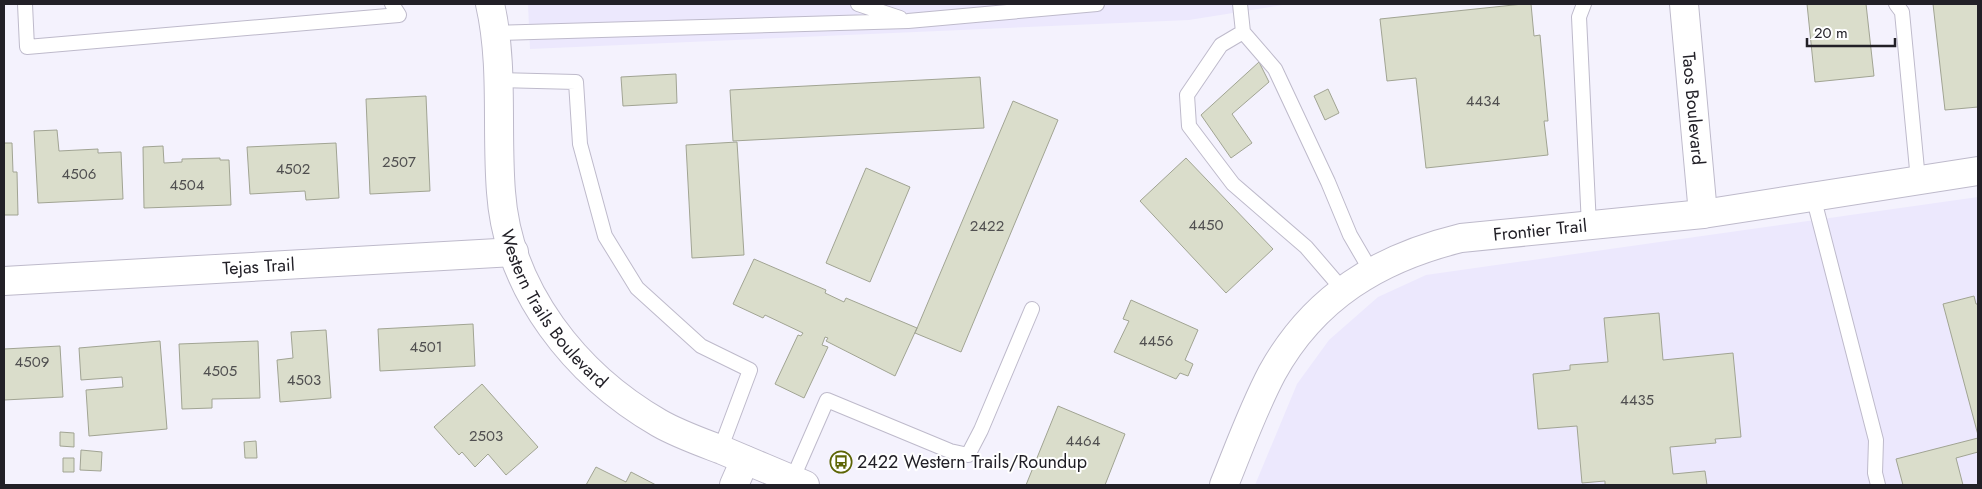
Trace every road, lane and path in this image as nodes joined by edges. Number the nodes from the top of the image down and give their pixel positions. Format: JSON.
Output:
{"nodes":[{"id":1,"x":25,"y":4,"type":"edge"},
{"id":2,"x":392,"y":4,"type":"edge"},
{"id":3,"x":490,"y":4,"type":"edge"},
{"id":4,"x":858,"y":4,"type":"edge"},
{"id":5,"x":1097,"y":4,"type":"edge"},
{"id":6,"x":1240,"y":4,"type":"edge"},
{"id":7,"x":1584,"y":4,"type":"edge"},
{"id":8,"x":1684,"y":4,"type":"edge"},
{"id":9,"x":1902,"y":6,"type":"edge"},
{"id":10,"x":1023,"y":7,"type":"edge"},
{"id":11,"x":908,"y":21,"type":"junction"},
{"id":12,"x":1243,"y":32,"type":"junction"},
{"id":13,"x":495,"y":33,"type":"junction"},
{"id":14,"x":497,"y":80,"type":"junction"},
{"id":15,"x":1978,"y":170,"type":"edge"},
{"id":16,"x":1918,"y":180,"type":"junction"},
{"id":17,"x":1813,"y":196,"type":"junction"},
{"id":18,"x":1703,"y":214,"type":"junction"},
{"id":19,"x":1589,"y":226,"type":"junction"},
{"id":20,"x":514,"y":252,"type":"junction"},
{"id":21,"x":1371,"y":271,"type":"junction"},
{"id":22,"x":4,"y":281,"type":"edge"},
{"id":23,"x":1343,"y":290,"type":"junction"},
{"id":24,"x":1032,"y":309,"type":"dead end"},
{"id":25,"x":720,"y":450,"type":"junction"},
{"id":26,"x":745,"y":460,"type":"junction"},
{"id":27,"x":799,"y":482,"type":"edge"},
{"id":28,"x":734,"y":485,"type":"edge"},
{"id":29,"x":1224,"y":485,"type":"edge"},
{"id":30,"x":1878,"y":485,"type":"edge"}],
"edges":[{"from":1,"to":2,"type":"lane"},
{"from":3,"to":13,"type":"street","name":"Western Trails Boulevard"},
{"from":4,"to":11,"type":"lane"},
{"from":5,"to":10,"type":"lane"},
{"from":6,"to":12,"type":"lane"},
{"from":7,"to":19,"type":"lane"},
{"from":8,"to":18,"type":"street","name":"Taos Boulevard"},
{"from":9,"to":16,"type":"lane"},
{"from":10,"to":11,"type":"lane"},
{"from":11,"to":13,"type":"lane"},
{"from":12,"to":21,"type":"lane"},
{"from":12,"to":23,"type":"lane"},
{"from":13,"to":14,"type":"street","name":"Western Trails Boulevard"},
{"from":14,"to":20,"type":"street","name":"Western Trails Boulevard"},
{"from":14,"to":25,"type":"lane"},
{"from":15,"to":16,"type":"street","name":"Frontier Trail"},
{"from":16,"to":17,"type":"street","name":"Frontier Trail"},
{"from":17,"to":18,"type":"street","name":"Frontier Trail"},
{"from":17,"to":30,"type":"lane"},
{"from":18,"to":19,"type":"street","name":"Frontier Trail"},
{"from":19,"to":21,"type":"street","name":"Frontier Trail"},
{"from":20,"to":22,"type":"street","name":"Tejas Trail"},
{"from":20,"to":25,"type":"street","name":"Western Trails Boulevard"},
{"from":21,"to":23,"type":"street","name":"Frontier Trail"},
{"from":23,"to":29,"type":"street","name":"Frontier Trail"},
{"from":24,"to":27,"type":"lane"},
{"from":25,"to":26,"type":"street","name":"Western Trails Boulevard"},
{"from":26,"to":27,"type":"street","name":"Western Trails Boulevard"},
{"from":26,"to":28,"type":"street"}]}
